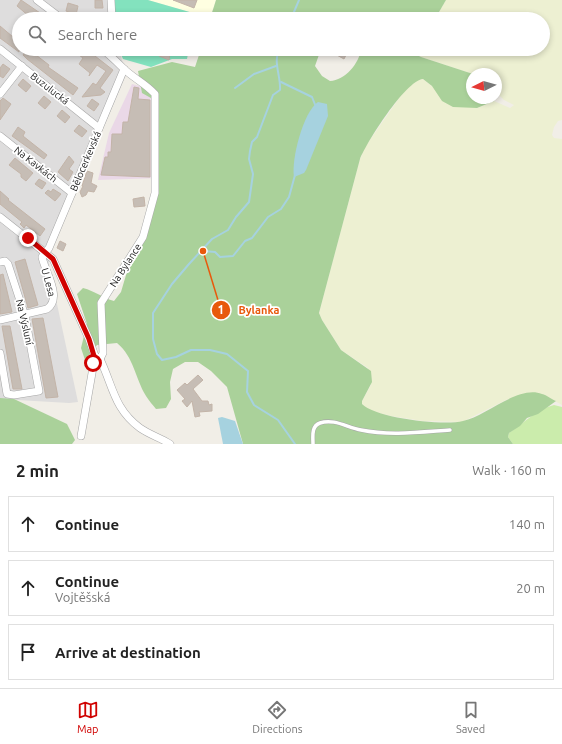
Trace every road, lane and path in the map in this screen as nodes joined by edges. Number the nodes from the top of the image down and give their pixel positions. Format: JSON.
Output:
{"nodes":[{"id":1,"x":37,"y":0,"type":"edge"},
{"id":2,"x":111,"y":0,"type":"edge"},
{"id":3,"x":53,"y":12,"type":"edge"},
{"id":4,"x":112,"y":12,"type":"edge"},
{"id":5,"x":0,"y":49,"type":"edge"},
{"id":6,"x":111,"y":56,"type":"edge"},
{"id":7,"x":115,"y":56,"type":"edge"},
{"id":8,"x":115,"y":59,"type":"junction"},
{"id":9,"x":22,"y":66,"type":"junction"},
{"id":10,"x":124,"y":69,"type":"junction"},
{"id":11,"x":0,"y":94,"type":"edge"},
{"id":12,"x":99,"y":128,"type":"junction"},
{"id":13,"x":0,"y":136,"type":"edge"},
{"id":14,"x":72,"y":192,"type":"junction"},
{"id":15,"x":0,"y":216,"type":"edge"},
{"id":16,"x":45,"y":252,"type":"junction"},
{"id":17,"x":0,"y":262,"type":"edge"},
{"id":18,"x":25,"y":316,"type":"junction"},
{"id":19,"x":0,"y":320,"type":"edge"},
{"id":20,"x":0,"y":353,"type":"edge"},
{"id":21,"x":97,"y":358,"type":"junction"},
{"id":22,"x":450,"y":430,"type":"dead end"},
{"id":23,"x":81,"y":436,"type":"dead end"},
{"id":24,"x":170,"y":444,"type":"edge"},
{"id":25,"x":313,"y":444,"type":"edge"}],
"edges":[{"from":1,"to":3,"type":"street"},
{"from":2,"to":4,"type":"street"},
{"from":5,"to":9,"type":"street","name":"Buzulucká"},
{"from":6,"to":8,"type":"street"},
{"from":7,"to":8,"type":"street"},
{"from":8,"to":10,"type":"street"},
{"from":9,"to":11,"type":"street"},
{"from":9,"to":12,"type":"street","name":"Buzulucká"},
{"from":10,"to":12,"type":"street","name":"Bělocerkevská"},
{"from":10,"to":21,"type":"street","name":"Na Bylance"},
{"from":12,"to":14,"type":"street","name":"Bělocerkevská"},
{"from":13,"to":14,"type":"street","name":"Na Kavkách"},
{"from":14,"to":16,"type":"street","name":"Bělocerkevská"},
{"from":15,"to":16,"type":"street"},
{"from":16,"to":18,"type":"street","name":"U Lesa"},
{"from":16,"to":21,"type":"street"},
{"from":17,"to":18,"type":"street","name":"Na Výsluní"},
{"from":18,"to":19,"type":"street","name":"U Lesa"},
{"from":18,"to":20,"type":"street","name":"Na Výsluní"},
{"from":21,"to":23,"type":"street"},
{"from":21,"to":24,"type":"street","name":"Na Bylance"},
{"from":22,"to":25,"type":"lane"}]}
